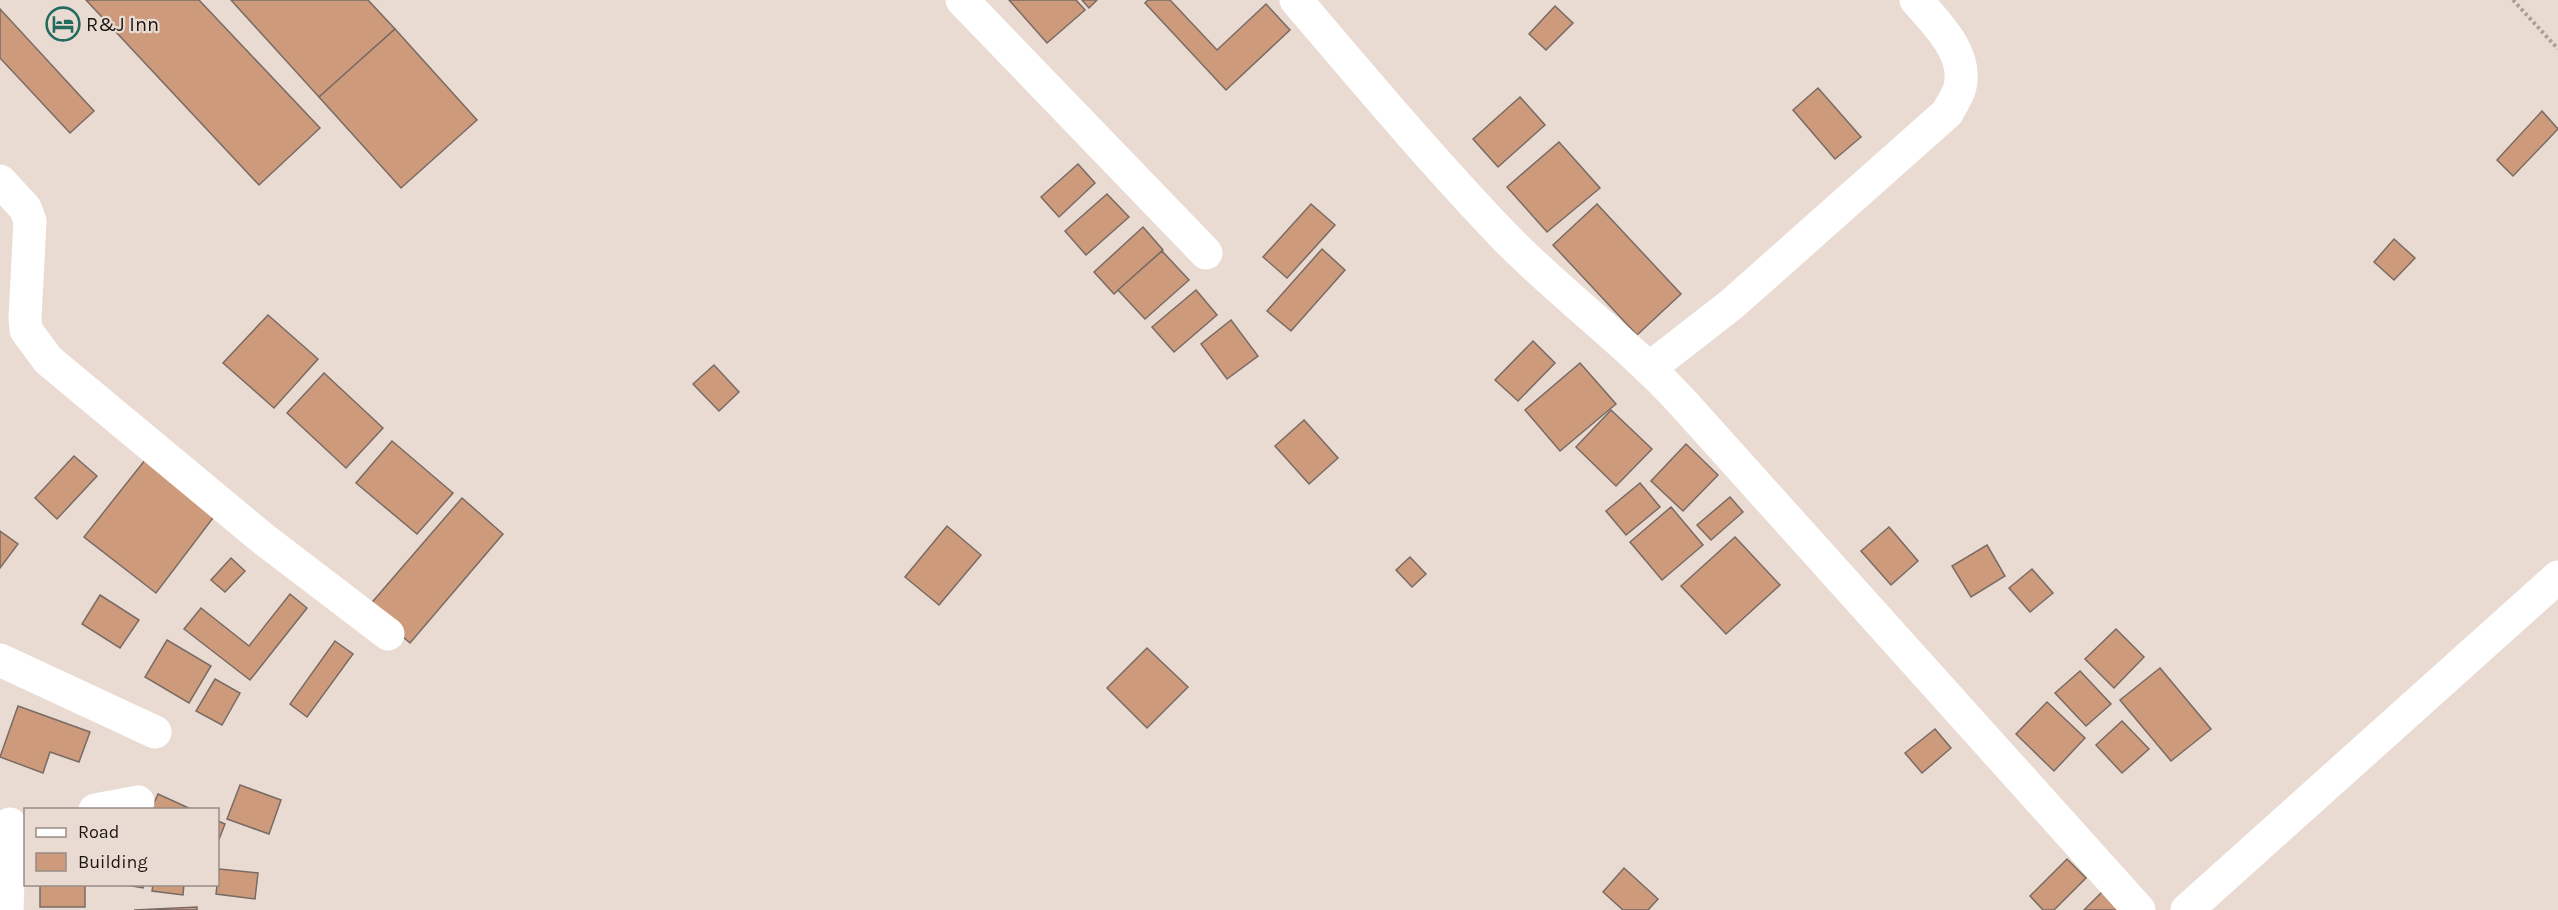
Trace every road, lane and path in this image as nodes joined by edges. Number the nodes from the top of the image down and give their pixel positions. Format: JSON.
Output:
{"nodes":[{"id":1,"x":962,"y":0,"type":"edge"},
{"id":2,"x":1296,"y":0,"type":"edge"},
{"id":3,"x":1916,"y":0,"type":"edge"},
{"id":4,"x":2513,"y":0,"type":"edge"},
{"id":5,"x":2558,"y":49,"type":"edge"},
{"id":6,"x":0,"y":180,"type":"edge"},
{"id":7,"x":1206,"y":253,"type":"dead end"},
{"id":8,"x":1651,"y":368,"type":"junction"},
{"id":9,"x":2558,"y":578,"type":"edge"},
{"id":10,"x":387,"y":634,"type":"dead end"},
{"id":11,"x":0,"y":660,"type":"edge"},
{"id":12,"x":155,"y":732,"type":"dead end"},
{"id":13,"x":138,"y":802,"type":"dead end"},
{"id":14,"x":106,"y":808,"type":"edge"},
{"id":15,"x":12,"y":823,"type":"edge"},
{"id":16,"x":8,"y":910,"type":"edge"},
{"id":17,"x":2139,"y":910,"type":"edge"},
{"id":18,"x":2187,"y":910,"type":"edge"}],
"edges":[{"from":1,"to":7,"type":"street"},
{"from":2,"to":8,"type":"street"},
{"from":3,"to":8,"type":"street"},
{"from":4,"to":5,"type":"path"},
{"from":6,"to":10,"type":"street"},
{"from":8,"to":17,"type":"street"},
{"from":9,"to":18,"type":"street"},
{"from":11,"to":12,"type":"street"},
{"from":13,"to":14,"type":"street"},
{"from":15,"to":16,"type":"street"}]}
